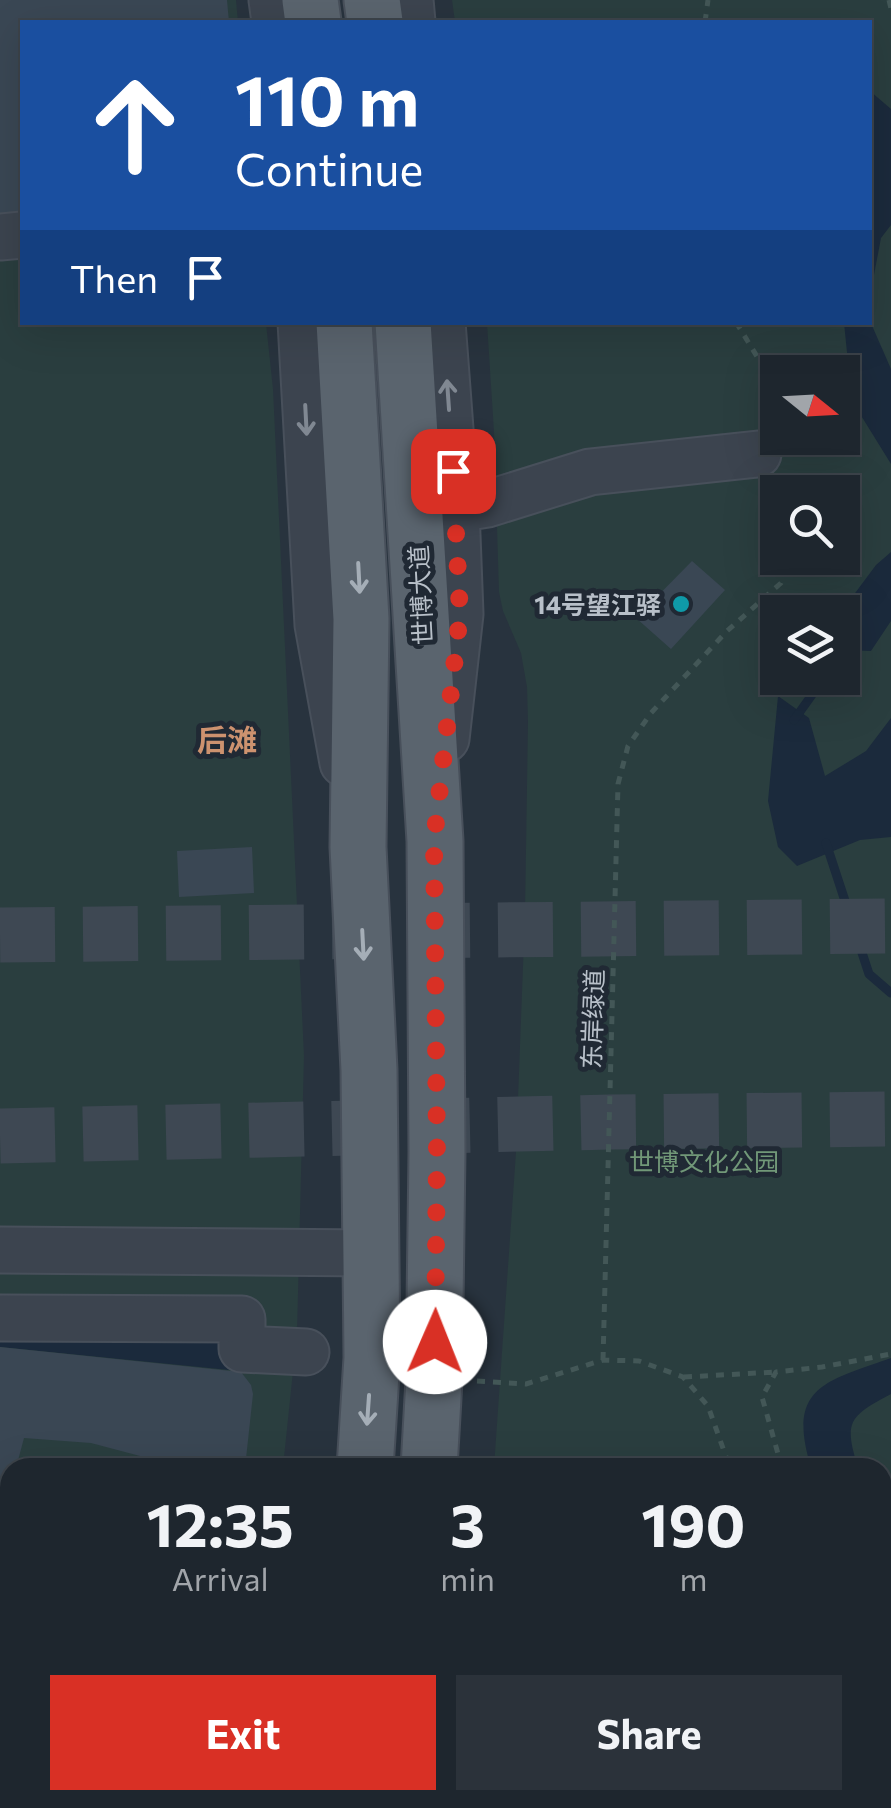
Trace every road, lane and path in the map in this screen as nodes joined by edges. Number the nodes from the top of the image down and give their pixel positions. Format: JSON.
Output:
{"nodes":[{"id":1,"x":889,"y":0,"type":"edge"},
{"id":2,"x":891,"y":9,"type":"edge"},
{"id":3,"x":301,"y":325,"type":"edge"},
{"id":4,"x":344,"y":325,"type":"edge"},
{"id":5,"x":403,"y":325,"type":"edge"},
{"id":6,"x":442,"y":325,"type":"edge"},
{"id":7,"x":738,"y":325,"type":"edge"},
{"id":8,"x":760,"y":361,"type":"edge"},
{"id":9,"x":758,"y":454,"type":"dead end"},
{"id":10,"x":456,"y":509,"type":"junction"},
{"id":11,"x":785,"y":575,"type":"edge"},
{"id":12,"x":434,"y":840,"type":"junction"},
{"id":13,"x":358,"y":848,"type":"junction"},
{"id":14,"x":0,"y":1250,"type":"edge"},
{"id":15,"x":76,"y":1250,"type":"junction"},
{"id":16,"x":228,"y":1251,"type":"junction"},
{"id":17,"x":370,"y":1252,"type":"junction"},
{"id":18,"x":0,"y":1318,"type":"edge"},
{"id":19,"x":77,"y":1319,"type":"junction"},
{"id":20,"x":226,"y":1320,"type":"junction"},
{"id":21,"x":306,"y":1352,"type":"dead end"},
{"id":22,"x":891,"y":1354,"type":"edge"},
{"id":23,"x":603,"y":1360,"type":"junction"},
{"id":24,"x":776,"y":1372,"type":"junction"},
{"id":25,"x":682,"y":1378,"type":"junction"},
{"id":26,"x":434,"y":1380,"type":"junction"},
{"id":27,"x":366,"y":1458,"type":"edge"},
{"id":28,"x":430,"y":1458,"type":"edge"},
{"id":29,"x":726,"y":1458,"type":"edge"},
{"id":30,"x":779,"y":1458,"type":"edge"}],
"edges":[{"from":1,"to":2,"type":"path"},
{"from":3,"to":13,"type":"street","one_way":true},
{"from":4,"to":13,"type":"main road","one_way":true},
{"from":5,"to":12,"type":"main road","name":"世博大道"},
{"from":10,"to":6,"type":"street","one_way":true},
{"from":7,"to":8,"type":"path"},
{"from":9,"to":10,"type":"street"},
{"from":10,"to":12,"type":"street"},
{"from":11,"to":23,"type":"path","name":"东岸绿道"},
{"from":12,"to":26,"type":"main road","name":"世博大道"},
{"from":13,"to":17,"type":"main road","one_way":true},
{"from":14,"to":15,"type":"street"},
{"from":15,"to":16,"type":"street"},
{"from":15,"to":19,"type":"street"},
{"from":16,"to":17,"type":"street"},
{"from":16,"to":20,"type":"street"},
{"from":17,"to":27,"type":"main road","one_way":true},
{"from":18,"to":19,"type":"street"},
{"from":19,"to":20,"type":"street"},
{"from":20,"to":21,"type":"street"},
{"from":22,"to":24,"type":"path"},
{"from":23,"to":25,"type":"path"},
{"from":23,"to":26,"type":"path"},
{"from":24,"to":25,"type":"path"},
{"from":24,"to":30,"type":"path"},
{"from":25,"to":29,"type":"path"},
{"from":26,"to":28,"type":"main road","name":"世博大道"}]}
